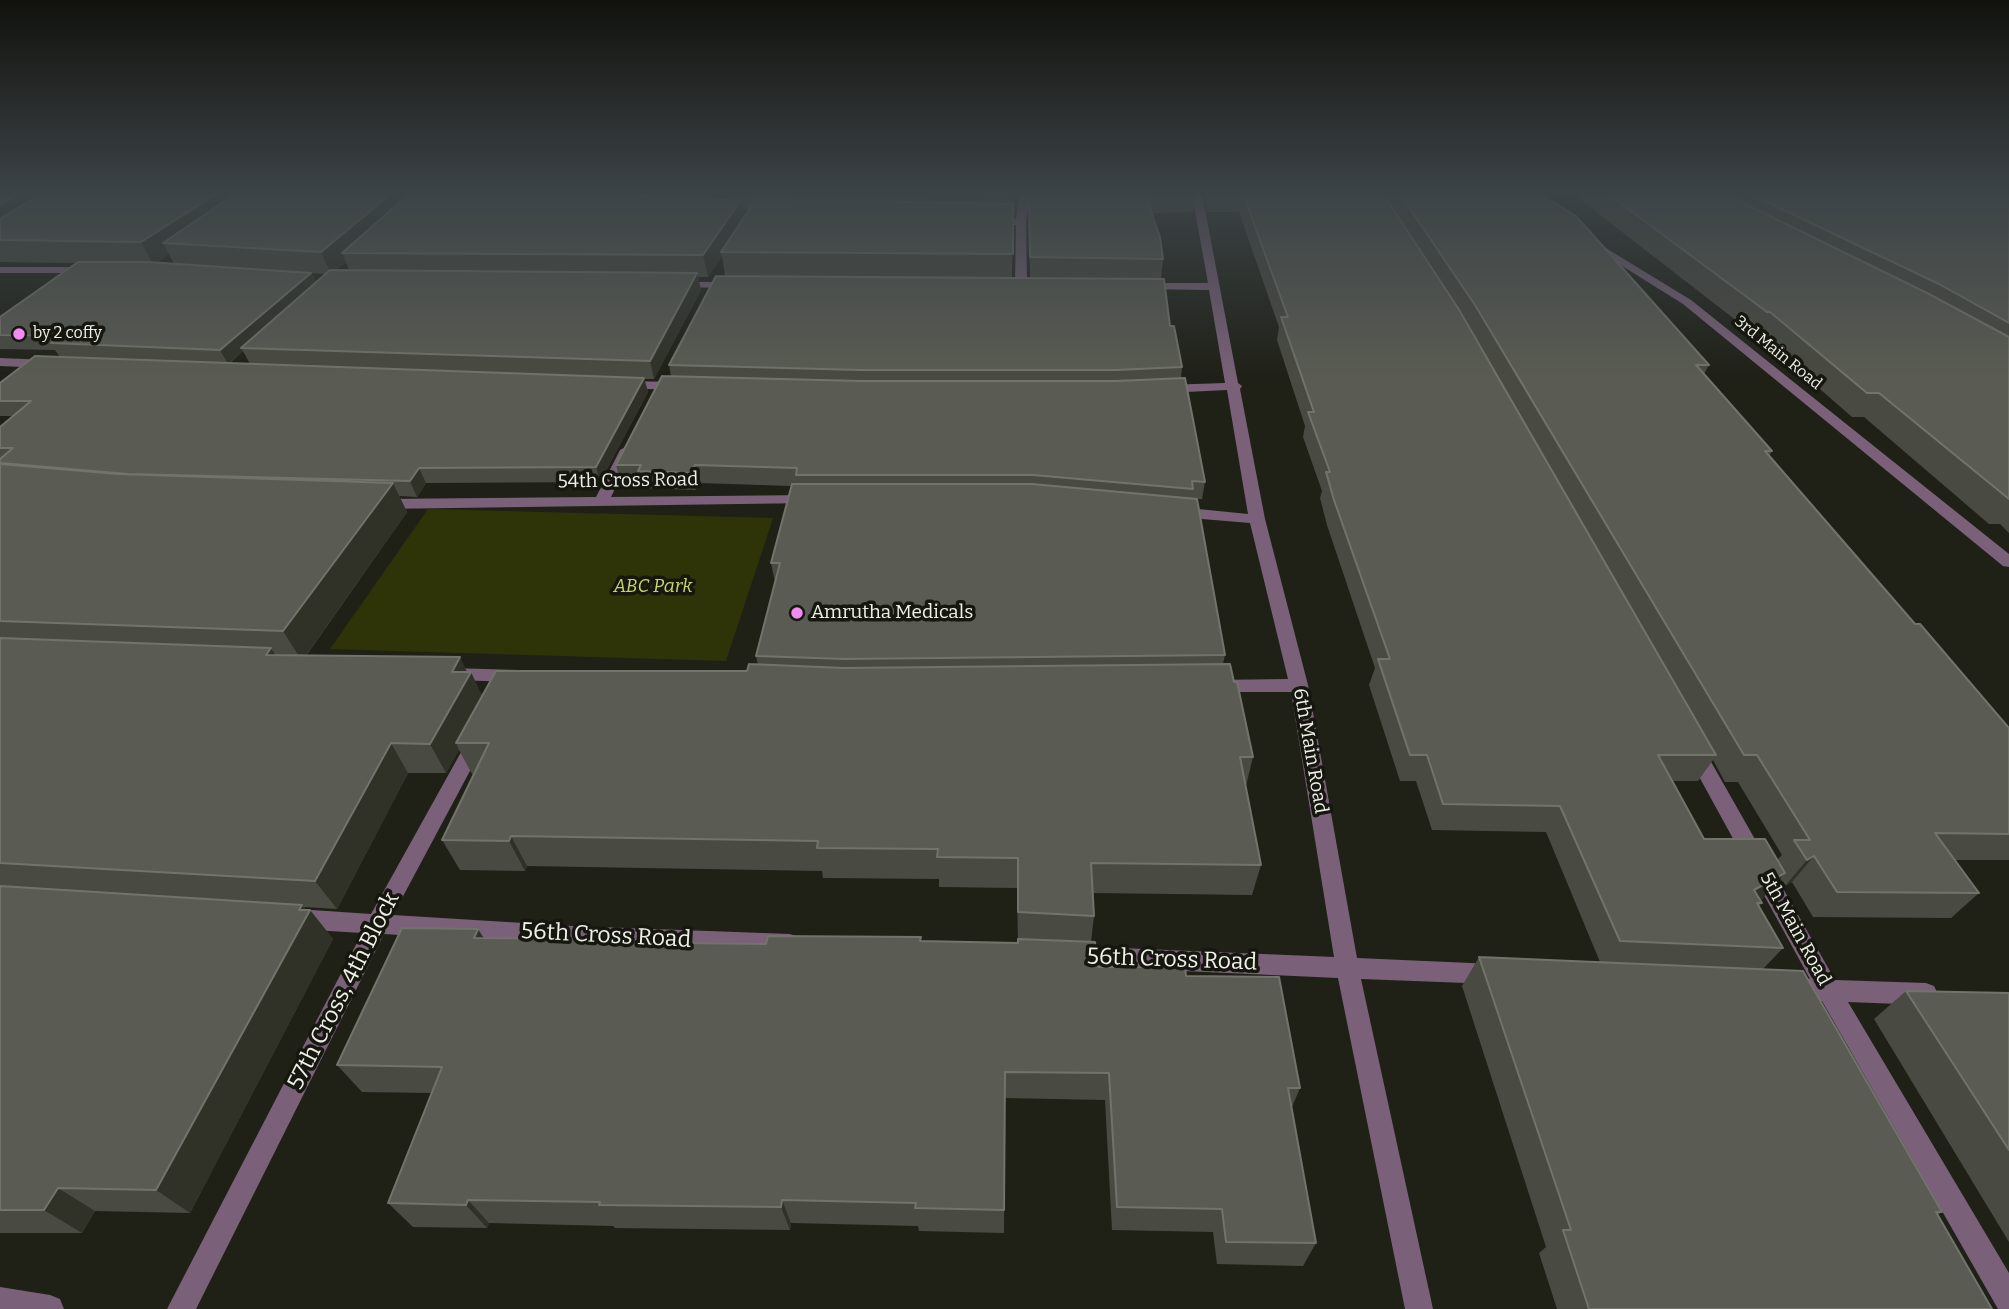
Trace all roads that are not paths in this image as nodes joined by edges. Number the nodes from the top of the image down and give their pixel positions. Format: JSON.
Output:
{"nodes":[{"id":1,"x":1018,"y":255,"type":"edge"},
{"id":2,"x":1209,"y":255,"type":"edge"},
{"id":3,"x":1597,"y":255,"type":"edge"},
{"id":4,"x":1612,"y":255,"type":"edge"},
{"id":5,"x":0,"y":270,"type":"edge"},
{"id":6,"x":104,"y":270,"type":"edge"},
{"id":7,"x":1615,"y":276,"type":"edge"},
{"id":8,"x":657,"y":284,"type":"edge"},
{"id":9,"x":1035,"y":284,"type":"edge"},
{"id":10,"x":753,"y":285,"type":"edge"},
{"id":11,"x":1132,"y":286,"type":"edge"},
{"id":12,"x":1215,"y":287,"type":"junction"},
{"id":13,"x":0,"y":362,"type":"edge"},
{"id":14,"x":67,"y":364,"type":"edge"},
{"id":15,"x":606,"y":384,"type":"edge"},
{"id":16,"x":1234,"y":386,"type":"junction"},
{"id":17,"x":700,"y":387,"type":"edge"},
{"id":18,"x":1155,"y":389,"type":"edge"},
{"id":19,"x":631,"y":443,"type":"edge"},
{"id":20,"x":830,"y":499,"type":"edge"},
{"id":21,"x":601,"y":501,"type":"junction"},
{"id":22,"x":360,"y":504,"type":"edge"},
{"id":23,"x":1164,"y":511,"type":"edge"},
{"id":24,"x":1257,"y":519,"type":"junction"},
{"id":25,"x":2009,"y":562,"type":"edge"},
{"id":26,"x":430,"y":673,"type":"edge"},
{"id":27,"x":512,"y":676,"type":"junction"},
{"id":28,"x":540,"y":677,"type":"edge"},
{"id":29,"x":1299,"y":685,"type":"junction"},
{"id":30,"x":1190,"y":686,"type":"edge"},
{"id":31,"x":500,"y":700,"type":"edge"},
{"id":32,"x":487,"y":723,"type":"edge"},
{"id":33,"x":1688,"y":738,"type":"edge"},
{"id":34,"x":270,"y":917,"type":"edge"},
{"id":35,"x":378,"y":923,"type":"junction"},
{"id":36,"x":807,"y":945,"type":"edge"},
{"id":37,"x":1056,"y":955,"type":"edge"},
{"id":38,"x":1347,"y":967,"type":"junction"},
{"id":39,"x":1512,"y":975,"type":"edge"},
{"id":40,"x":1774,"y":988,"type":"edge"},
{"id":41,"x":1829,"y":991,"type":"junction"},
{"id":42,"x":1954,"y":995,"type":"edge"},
{"id":43,"x":2009,"y":1300,"type":"edge"},
{"id":44,"x":0,"y":1301,"type":"edge"},
{"id":45,"x":50,"y":1309,"type":"edge"},
{"id":46,"x":181,"y":1309,"type":"edge"},
{"id":47,"x":1419,"y":1309,"type":"edge"}],
"edges":[{"from":1,"to":9,"type":"street"},
{"from":2,"to":12,"type":"street","name":"6th Main Road"},
{"from":3,"to":7,"type":"street","name":"3rd Main Road"},
{"from":4,"to":25,"type":"street","name":"3rd Main Road"},
{"from":5,"to":6,"type":"street"},
{"from":8,"to":10,"type":"street"},
{"from":11,"to":12,"type":"street"},
{"from":12,"to":16,"type":"street","name":"6th Main Road"},
{"from":13,"to":14,"type":"street"},
{"from":15,"to":17,"type":"street"},
{"from":16,"to":18,"type":"street"},
{"from":16,"to":24,"type":"street","name":"6th Main Road"},
{"from":19,"to":21,"type":"street"},
{"from":20,"to":21,"type":"street","name":"54th Cross Road"},
{"from":21,"to":22,"type":"street","name":"54th Cross Road"},
{"from":23,"to":24,"type":"street"},
{"from":24,"to":29,"type":"street","name":"6th Main Road"},
{"from":26,"to":27,"type":"street"},
{"from":27,"to":28,"type":"street"},
{"from":27,"to":31,"type":"street"},
{"from":29,"to":30,"type":"street"},
{"from":29,"to":38,"type":"street","name":"6th Main Road"},
{"from":32,"to":35,"type":"street","name":"57th Cross, 4th Block"},
{"from":33,"to":41,"type":"street","name":"5th Main Road"},
{"from":34,"to":35,"type":"street","name":"56th Cross Road"},
{"from":35,"to":36,"type":"street","name":"56th Cross Road"},
{"from":35,"to":46,"type":"street","name":"57th Cross, 4th Block"},
{"from":37,"to":38,"type":"street","name":"56th Cross Road"},
{"from":38,"to":39,"type":"street","name":"56th Cross Road"},
{"from":38,"to":47,"type":"street","name":"6th Main Road"},
{"from":40,"to":41,"type":"street"},
{"from":41,"to":42,"type":"street"},
{"from":41,"to":43,"type":"street","name":"5th Main Road"},
{"from":44,"to":45,"type":"street"}]}
